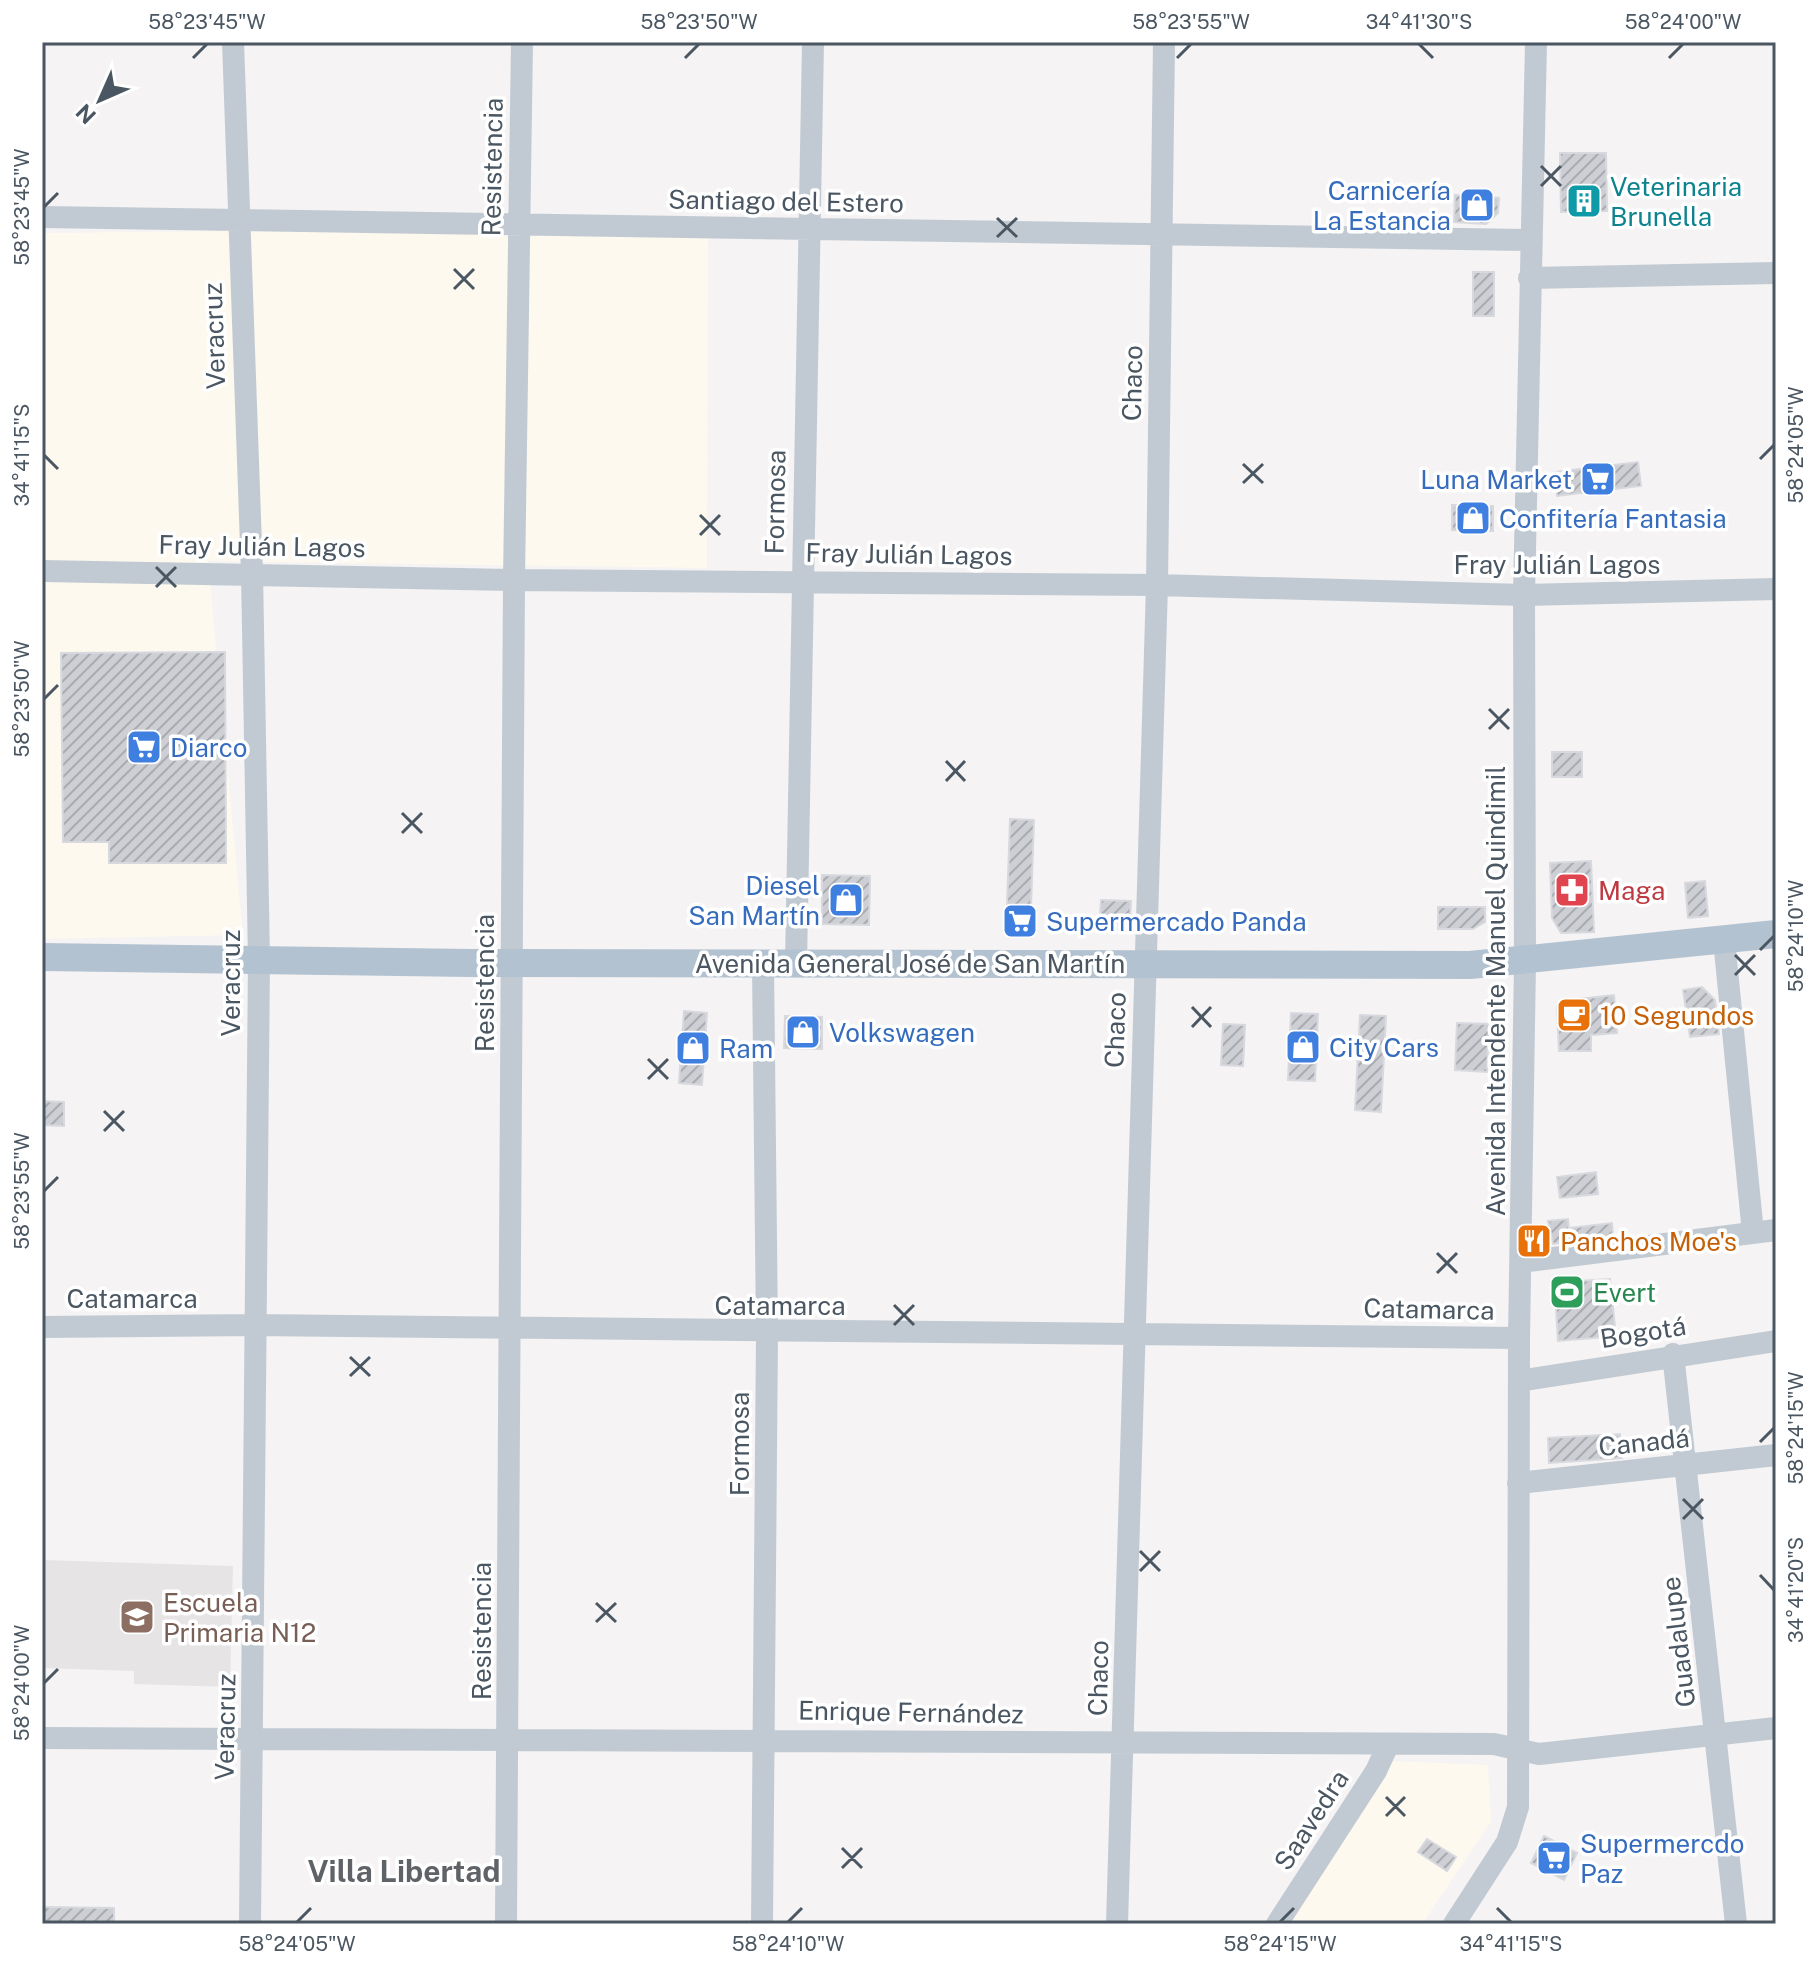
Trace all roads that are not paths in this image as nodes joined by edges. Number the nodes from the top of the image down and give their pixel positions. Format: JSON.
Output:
{"nodes":[{"id":1,"x":233,"y":42,"type":"edge"},
{"id":2,"x":522,"y":42,"type":"edge"},
{"id":3,"x":813,"y":42,"type":"edge"},
{"id":4,"x":1164,"y":42,"type":"edge"},
{"id":5,"x":1536,"y":42,"type":"edge"},
{"id":6,"x":42,"y":217,"type":"edge"},
{"id":7,"x":237,"y":223,"type":"junction"},
{"id":8,"x":520,"y":224,"type":"junction"},
{"id":9,"x":809,"y":229,"type":"junction"},
{"id":10,"x":1161,"y":235,"type":"junction"},
{"id":11,"x":1529,"y":240,"type":"junction"},
{"id":12,"x":1776,"y":273,"type":"edge"},
{"id":13,"x":1529,"y":278,"type":"junction"},
{"id":14,"x":42,"y":571,"type":"edge"},
{"id":15,"x":252,"y":573,"type":"junction"},
{"id":16,"x":514,"y":580,"type":"junction"},
{"id":17,"x":801,"y":581,"type":"junction"},
{"id":18,"x":1157,"y":585,"type":"junction"},
{"id":19,"x":1776,"y":589,"type":"edge"},
{"id":20,"x":1524,"y":595,"type":"junction"},
{"id":21,"x":1776,"y":934,"type":"edge"},
{"id":22,"x":1724,"y":940,"type":"junction"},
{"id":23,"x":42,"y":957,"type":"edge"},
{"id":24,"x":259,"y":960,"type":"junction"},
{"id":25,"x":512,"y":962,"type":"junction"},
{"id":26,"x":1145,"y":962,"type":"junction"},
{"id":27,"x":1525,"y":962,"type":"junction"},
{"id":28,"x":763,"y":964,"type":"junction"},
{"id":29,"x":796,"y":964,"type":"junction"},
{"id":30,"x":1776,"y":1230,"type":"edge"},
{"id":31,"x":1753,"y":1233,"type":"junction"},
{"id":32,"x":1521,"y":1262,"type":"junction"},
{"id":33,"x":254,"y":1325,"type":"junction"},
{"id":34,"x":42,"y":1327,"type":"edge"},
{"id":35,"x":510,"y":1330,"type":"junction"},
{"id":36,"x":767,"y":1333,"type":"junction"},
{"id":37,"x":1134,"y":1334,"type":"junction"},
{"id":38,"x":1519,"y":1338,"type":"junction"},
{"id":39,"x":1776,"y":1341,"type":"edge"},
{"id":40,"x":1673,"y":1354,"type":"junction"},
{"id":41,"x":1519,"y":1381,"type":"junction"},
{"id":42,"x":1776,"y":1455,"type":"edge"},
{"id":43,"x":1685,"y":1466,"type":"junction"},
{"id":44,"x":1518,"y":1483,"type":"junction"},
{"id":45,"x":1776,"y":1728,"type":"edge"},
{"id":46,"x":1718,"y":1733,"type":"junction"},
{"id":47,"x":42,"y":1738,"type":"edge"},
{"id":48,"x":765,"y":1738,"type":"junction"},
{"id":49,"x":253,"y":1739,"type":"junction"},
{"id":50,"x":508,"y":1740,"type":"junction"},
{"id":51,"x":1125,"y":1742,"type":"junction"},
{"id":52,"x":1388,"y":1745,"type":"junction"},
{"id":53,"x":1518,"y":1749,"type":"junction"},
{"id":54,"x":250,"y":1924,"type":"edge"},
{"id":55,"x":506,"y":1924,"type":"edge"},
{"id":56,"x":762,"y":1924,"type":"edge"},
{"id":57,"x":1117,"y":1924,"type":"edge"},
{"id":58,"x":1277,"y":1924,"type":"edge"},
{"id":59,"x":1454,"y":1924,"type":"edge"},
{"id":60,"x":1736,"y":1924,"type":"edge"}],
"edges":[{"from":1,"to":7,"type":"street","name":"Veracruz"},
{"from":2,"to":8,"type":"street","name":"Resistencia"},
{"from":3,"to":9,"type":"street","name":"Formosa"},
{"from":4,"to":10,"type":"street","name":"Chaco"},
{"from":5,"to":11,"type":"street","name":"Avenida Intendente Manuel Quindimil"},
{"from":6,"to":7,"type":"street","name":"Santiago del Estero"},
{"from":7,"to":8,"type":"street","name":"Santiago del Estero"},
{"from":7,"to":15,"type":"street","name":"Veracruz"},
{"from":8,"to":9,"type":"street","name":"Santiago del Estero"},
{"from":8,"to":16,"type":"street","name":"Resistencia"},
{"from":9,"to":10,"type":"street","name":"Santiago del Estero"},
{"from":9,"to":17,"type":"street","name":"Formosa"},
{"from":10,"to":11,"type":"street","name":"Santiago del Estero"},
{"from":10,"to":18,"type":"street","name":"Chaco"},
{"from":11,"to":13,"type":"street","name":"Avenida Intendente Manuel Quindimil"},
{"from":12,"to":13,"type":"street"},
{"from":13,"to":20,"type":"street","name":"Avenida Intendente Manuel Quindimil"},
{"from":14,"to":15,"type":"street","name":"Fray Julián Lagos"},
{"from":15,"to":16,"type":"street","name":"Fray Julián Lagos"},
{"from":15,"to":24,"type":"street","name":"Veracruz"},
{"from":16,"to":17,"type":"street","name":"Fray Julián Lagos"},
{"from":16,"to":25,"type":"street","name":"Resistencia"},
{"from":17,"to":18,"type":"street","name":"Fray Julián Lagos"},
{"from":17,"to":29,"type":"street","name":"Formosa"},
{"from":18,"to":20,"type":"street","name":"Fray Julián Lagos"},
{"from":18,"to":26,"type":"street","name":"Chaco"},
{"from":19,"to":20,"type":"street","name":"Fray Julián Lagos"},
{"from":20,"to":27,"type":"street","name":"Avenida Intendente Manuel Quindimil"},
{"from":21,"to":22,"type":"main road","name":"Avenida General José de San Martín"},
{"from":22,"to":27,"type":"main road","name":"Avenida General José de San Martín"},
{"from":22,"to":31,"type":"street"},
{"from":23,"to":24,"type":"main road","name":"Avenida General José de San Martín"},
{"from":24,"to":25,"type":"main road","name":"Avenida General José de San Martín"},
{"from":24,"to":33,"type":"street","name":"Veracruz"},
{"from":25,"to":28,"type":"main road","name":"Avenida General José de San Martín"},
{"from":25,"to":35,"type":"street","name":"Resistencia"},
{"from":26,"to":27,"type":"main road","name":"Avenida General José de San Martín"},
{"from":26,"to":29,"type":"main road","name":"Avenida General José de San Martín"},
{"from":26,"to":37,"type":"street","name":"Chaco"},
{"from":27,"to":32,"type":"street","name":"Avenida Intendente Manuel Quindimil"},
{"from":28,"to":29,"type":"main road","name":"Avenida General José de San Martín"},
{"from":28,"to":36,"type":"street","name":"Formosa"},
{"from":30,"to":31,"type":"street"},
{"from":31,"to":32,"type":"street"},
{"from":32,"to":38,"type":"street","name":"Avenida Intendente Manuel Quindimil"},
{"from":33,"to":34,"type":"street","name":"Catamarca"},
{"from":33,"to":35,"type":"street","name":"Catamarca"},
{"from":33,"to":49,"type":"street","name":"Veracruz"},
{"from":35,"to":36,"type":"street","name":"Catamarca"},
{"from":35,"to":50,"type":"street","name":"Resistencia"},
{"from":36,"to":37,"type":"street","name":"Catamarca"},
{"from":36,"to":48,"type":"street","name":"Formosa"},
{"from":37,"to":38,"type":"street","name":"Catamarca"},
{"from":37,"to":51,"type":"street","name":"Chaco"},
{"from":38,"to":41,"type":"street","name":"Avenida Intendente Manuel Quindimil"},
{"from":39,"to":40,"type":"street","name":"Bogotá"},
{"from":40,"to":41,"type":"street","name":"Bogotá"},
{"from":40,"to":43,"type":"street","name":"Guadalupe"},
{"from":41,"to":44,"type":"street","name":"Avenida Intendente Manuel Quindimil"},
{"from":42,"to":43,"type":"street","name":"Canadá"},
{"from":43,"to":44,"type":"street","name":"Canadá"},
{"from":43,"to":46,"type":"street","name":"Guadalupe"},
{"from":44,"to":53,"type":"street","name":"Avenida Intendente Manuel Quindimil"},
{"from":45,"to":46,"type":"street","name":"Enrique Fernández"},
{"from":46,"to":53,"type":"street","name":"Enrique Fernández"},
{"from":46,"to":60,"type":"street","name":"Guadalupe"},
{"from":47,"to":49,"type":"street","name":"Enrique Fernández"},
{"from":48,"to":50,"type":"street","name":"Enrique Fernández"},
{"from":48,"to":51,"type":"street","name":"Enrique Fernández"},
{"from":48,"to":56,"type":"street","name":"Formosa"},
{"from":49,"to":50,"type":"street","name":"Enrique Fernández"},
{"from":49,"to":54,"type":"street","name":"Veracruz"},
{"from":50,"to":55,"type":"street","name":"Resistencia"},
{"from":51,"to":52,"type":"street","name":"Enrique Fernández"},
{"from":51,"to":57,"type":"street","name":"Chaco"},
{"from":52,"to":53,"type":"street","name":"Enrique Fernández"},
{"from":52,"to":58,"type":"street","name":"Saavedra"},
{"from":53,"to":59,"type":"street","name":"Avenida Intendente Manuel Quindimil"}]}
